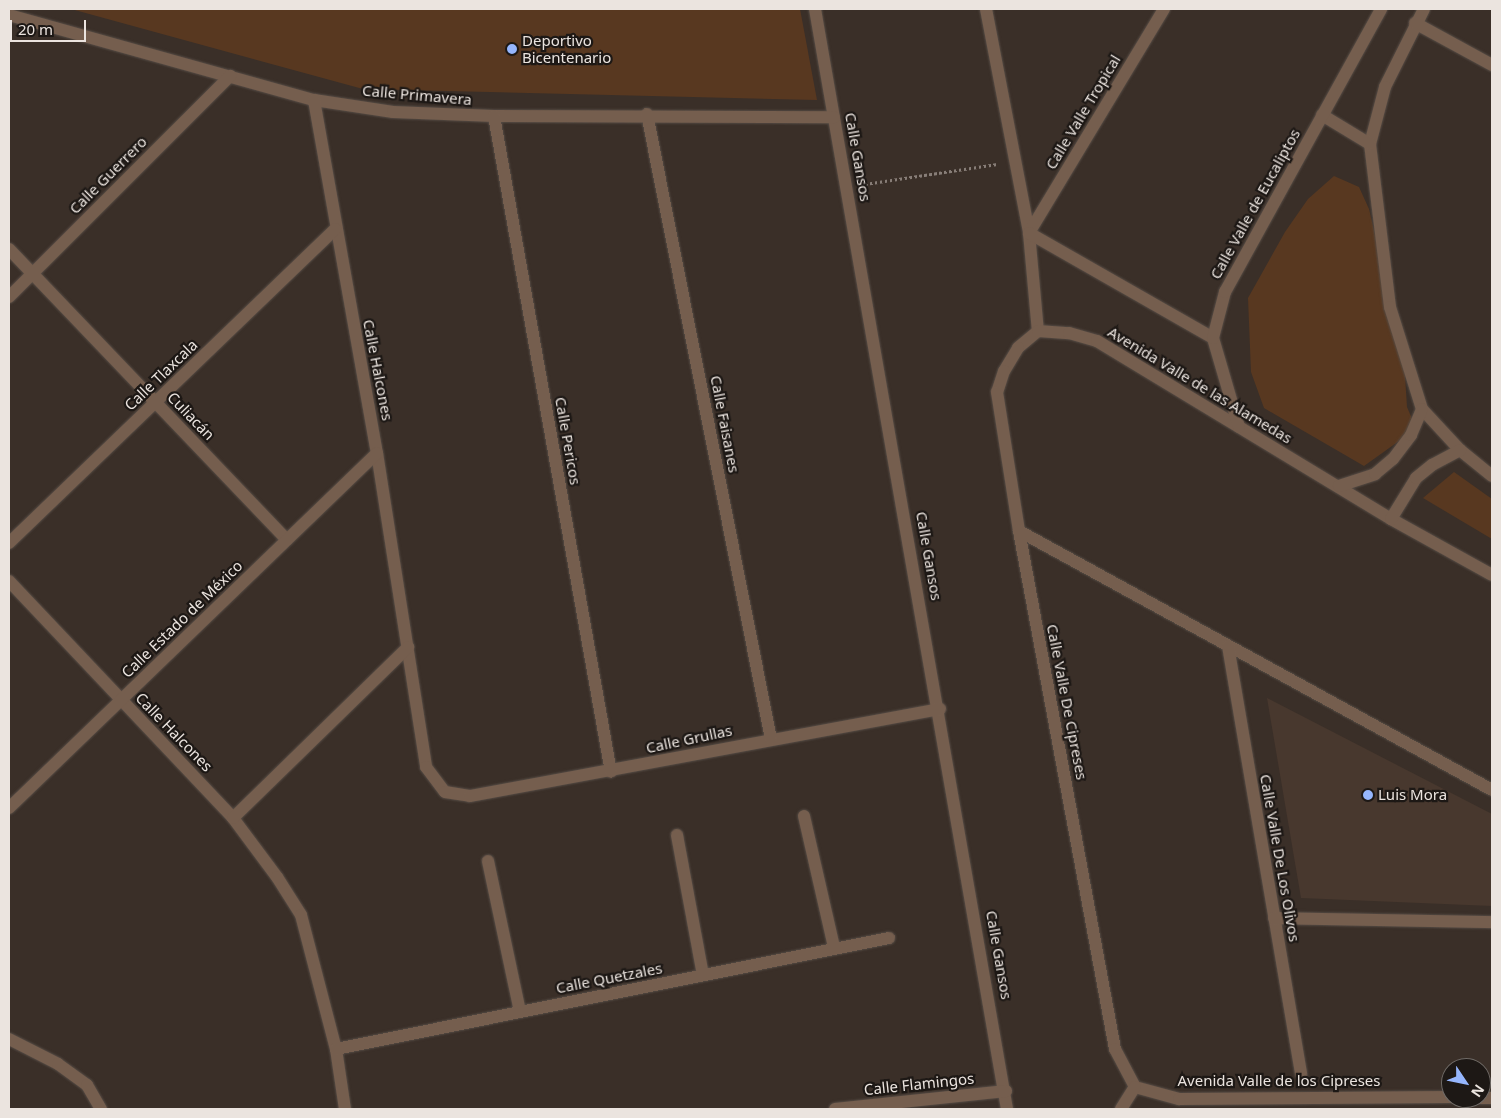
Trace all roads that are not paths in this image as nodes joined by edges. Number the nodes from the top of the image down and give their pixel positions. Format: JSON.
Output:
{"nodes":[{"id":1,"x":815,"y":9,"type":"edge"},
{"id":2,"x":986,"y":9,"type":"edge"},
{"id":3,"x":1164,"y":9,"type":"edge"},
{"id":4,"x":1381,"y":9,"type":"edge"},
{"id":5,"x":1424,"y":9,"type":"edge"},
{"id":6,"x":11,"y":18,"type":"edge"},
{"id":7,"x":1415,"y":23,"type":"junction"},
{"id":8,"x":1492,"y":65,"type":"edge"},
{"id":9,"x":230,"y":76,"type":"junction"},
{"id":10,"x":314,"y":100,"type":"junction"},
{"id":11,"x":647,"y":114,"type":"junction"},
{"id":12,"x":1322,"y":115,"type":"junction"},
{"id":13,"x":494,"y":116,"type":"junction"},
{"id":14,"x":834,"y":117,"type":"junction"},
{"id":15,"x":1370,"y":144,"type":"junction"},
{"id":16,"x":335,"y":229,"type":"junction"},
{"id":17,"x":1029,"y":233,"type":"junction"},
{"id":18,"x":9,"y":249,"type":"edge"},
{"id":19,"x":32,"y":274,"type":"junction"},
{"id":20,"x":9,"y":296,"type":"edge"},
{"id":21,"x":1038,"y":331,"type":"junction"},
{"id":22,"x":1212,"y":338,"type":"junction"},
{"id":23,"x":156,"y":402,"type":"junction"},
{"id":24,"x":1422,"y":409,"type":"junction"},
{"id":25,"x":1239,"y":427,"type":"junction"},
{"id":26,"x":1460,"y":450,"type":"junction"},
{"id":27,"x":377,"y":453,"type":"junction"},
{"id":28,"x":1492,"y":476,"type":"edge"},
{"id":29,"x":1339,"y":486,"type":"junction"},
{"id":30,"x":1392,"y":519,"type":"junction"},
{"id":31,"x":1019,"y":531,"type":"junction"},
{"id":32,"x":287,"y":540,"type":"junction"},
{"id":33,"x":9,"y":543,"type":"edge"},
{"id":34,"x":1492,"y":575,"type":"edge"},
{"id":35,"x":9,"y":581,"type":"edge"},
{"id":36,"x":1228,"y":646,"type":"junction"},
{"id":37,"x":408,"y":647,"type":"junction"},
{"id":38,"x":121,"y":701,"type":"junction"},
{"id":39,"x":940,"y":708,"type":"junction"},
{"id":40,"x":771,"y":739,"type":"junction"},
{"id":41,"x":611,"y":772,"type":"junction"},
{"id":42,"x":1492,"y":790,"type":"edge"},
{"id":43,"x":445,"y":792,"type":"joint"},
{"id":44,"x":9,"y":808,"type":"edge"},
{"id":45,"x":804,"y":816,"type":"dead end"},
{"id":46,"x":233,"y":818,"type":"junction"},
{"id":47,"x":677,"y":835,"type":"dead end"},
{"id":48,"x":488,"y":861,"type":"dead end"},
{"id":49,"x":1274,"y":918,"type":"junction"},
{"id":50,"x":1492,"y":922,"type":"edge"},
{"id":51,"x":888,"y":938,"type":"dead end"},
{"id":52,"x":834,"y":947,"type":"junction"},
{"id":53,"x":703,"y":975,"type":"junction"},
{"id":54,"x":520,"y":1012,"type":"junction"},
{"id":55,"x":9,"y":1039,"type":"edge"},
{"id":56,"x":336,"y":1050,"type":"junction"},
{"id":57,"x":1301,"y":1074,"type":"dead end"},
{"id":58,"x":1135,"y":1087,"type":"junction"},
{"id":59,"x":1006,"y":1091,"type":"junction"},
{"id":60,"x":1441,"y":1097,"type":"edge"},
{"id":61,"x":101,"y":1109,"type":"edge"},
{"id":62,"x":345,"y":1109,"type":"edge"},
{"id":63,"x":835,"y":1109,"type":"edge"},
{"id":64,"x":1007,"y":1109,"type":"edge"},
{"id":65,"x":1121,"y":1109,"type":"edge"}],
"edges":[{"from":1,"to":14,"type":"street","name":"Calle Gansos"},
{"from":2,"to":17,"type":"street"},
{"from":3,"to":17,"type":"street","name":"Calle Valle Tropical"},
{"from":4,"to":12,"type":"street","name":"Calle Valle de Eucaliptos"},
{"from":5,"to":7,"type":"street"},
{"from":6,"to":9,"type":"street","name":"Calle Primavera"},
{"from":7,"to":8,"type":"street"},
{"from":7,"to":15,"type":"street"},
{"from":9,"to":10,"type":"street","name":"Calle Primavera"},
{"from":9,"to":19,"type":"street","name":"Calle Guerrero"},
{"from":10,"to":13,"type":"street","name":"Calle Primavera"},
{"from":10,"to":16,"type":"street","name":"Calle Halcones"},
{"from":11,"to":13,"type":"street","name":"Calle Primavera"},
{"from":11,"to":14,"type":"street","name":"Calle Primavera"},
{"from":11,"to":40,"type":"street","name":"Calle Faisanes"},
{"from":12,"to":15,"type":"street"},
{"from":12,"to":22,"type":"street","name":"Calle Valle de Eucaliptos"},
{"from":13,"to":41,"type":"street","name":"Calle Pericos"},
{"from":14,"to":39,"type":"street","name":"Calle Gansos"},
{"from":15,"to":24,"type":"street"},
{"from":16,"to":23,"type":"street","name":"Calle Tlaxcala"},
{"from":16,"to":27,"type":"street","name":"Calle Halcones"},
{"from":17,"to":21,"type":"street"},
{"from":17,"to":22,"type":"street"},
{"from":18,"to":19,"type":"street","name":"Culiacán"},
{"from":19,"to":20,"type":"street","name":"Calle Guerrero"},
{"from":19,"to":23,"type":"street","name":"Culiacán"},
{"from":21,"to":25,"type":"street","name":"Avenida Valle de las Alamedas"},
{"from":21,"to":31,"type":"street","name":"Calle Valle De Cipreses"},
{"from":22,"to":25,"type":"street"},
{"from":23,"to":32,"type":"street","name":"Culiacán"},
{"from":23,"to":33,"type":"street","name":"Calle Tlaxcala"},
{"from":24,"to":26,"type":"street"},
{"from":24,"to":29,"type":"street"},
{"from":25,"to":29,"type":"street","name":"Avenida Valle de las Alamedas"},
{"from":26,"to":28,"type":"street"},
{"from":26,"to":30,"type":"street"},
{"from":27,"to":32,"type":"street","name":"Calle Estado de México"},
{"from":27,"to":37,"type":"street","name":"Calle Halcones"},
{"from":29,"to":30,"type":"street","name":"Avenida Valle de las Alamedas"},
{"from":30,"to":34,"type":"street","name":"Avenida Valle de las Alamedas"},
{"from":31,"to":36,"type":"street"},
{"from":31,"to":58,"type":"street","name":"Calle Valle De Cipreses"},
{"from":32,"to":38,"type":"street","name":"Calle Estado de México"},
{"from":35,"to":38,"type":"street","name":"Calle Halcones"},
{"from":36,"to":42,"type":"street"},
{"from":36,"to":49,"type":"street","name":"Calle Valle De Los Olivos"},
{"from":37,"to":43,"type":"street","name":"Calle Halcones"},
{"from":37,"to":46,"type":"street"},
{"from":38,"to":44,"type":"street","name":"Calle Estado de México"},
{"from":38,"to":46,"type":"street","name":"Calle Halcones"},
{"from":39,"to":40,"type":"street","name":"Calle Grullas"},
{"from":39,"to":59,"type":"street","name":"Calle Gansos"},
{"from":40,"to":41,"type":"street","name":"Calle Grullas"},
{"from":41,"to":43,"type":"street","name":"Calle Grullas"},
{"from":45,"to":52,"type":"street"},
{"from":46,"to":56,"type":"street","name":"Calle Halcones"},
{"from":47,"to":53,"type":"street"},
{"from":48,"to":54,"type":"street"},
{"from":49,"to":50,"type":"street"},
{"from":49,"to":57,"type":"street","name":"Calle Valle De Los Olivos"},
{"from":51,"to":52,"type":"street","name":"Calle Quetzales"},
{"from":52,"to":53,"type":"street","name":"Calle Quetzales"},
{"from":53,"to":54,"type":"street","name":"Calle Quetzales"},
{"from":54,"to":56,"type":"street","name":"Calle Quetzales"},
{"from":55,"to":61,"type":"street"},
{"from":56,"to":62,"type":"street","name":"Calle Halcones"},
{"from":58,"to":60,"type":"street","name":"Avenida Valle de los Cipreses"},
{"from":58,"to":65,"type":"street"},
{"from":59,"to":63,"type":"street","name":"Calle Flamingos"},
{"from":59,"to":64,"type":"street","name":"Calle Gansos"}]}
